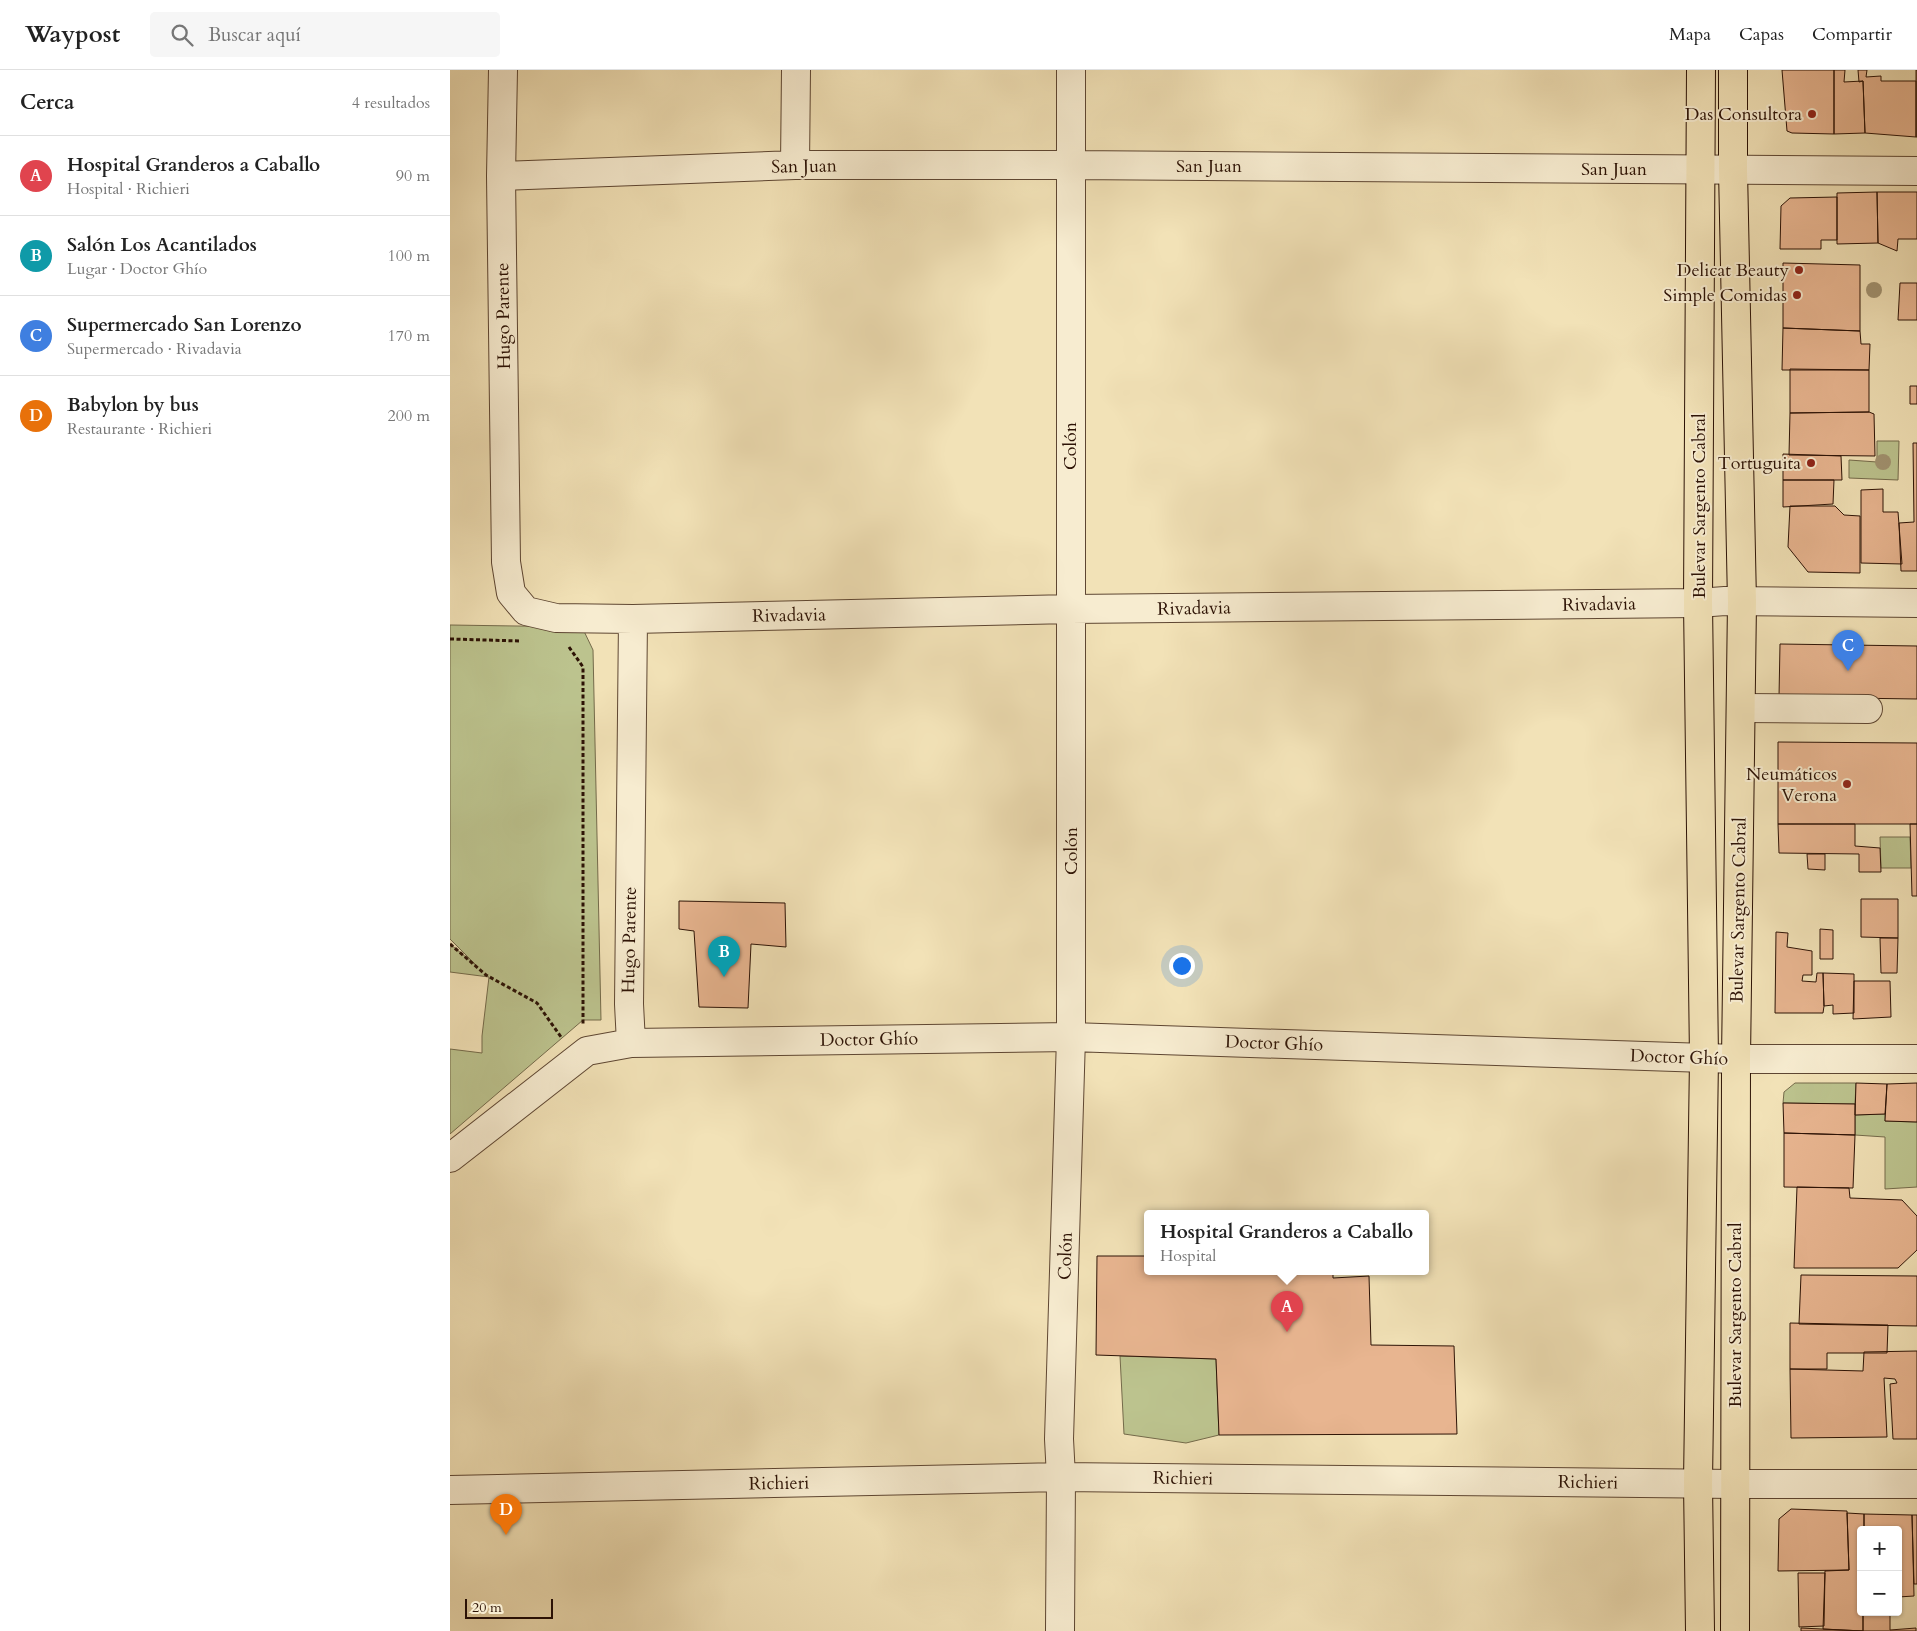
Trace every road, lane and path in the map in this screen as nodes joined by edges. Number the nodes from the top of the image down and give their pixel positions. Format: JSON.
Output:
{"nodes":[{"id":1,"x":503,"y":70,"type":"edge"},
{"id":2,"x":796,"y":70,"type":"edge"},
{"id":3,"x":1071,"y":70,"type":"edge"},
{"id":4,"x":1701,"y":70,"type":"edge"},
{"id":5,"x":1733,"y":70,"type":"edge"},
{"id":6,"x":795,"y":165,"type":"junction"},
{"id":7,"x":1070,"y":165,"type":"junction"},
{"id":8,"x":1701,"y":170,"type":"junction"},
{"id":9,"x":1733,"y":170,"type":"junction"},
{"id":10,"x":1917,"y":171,"type":"edge"},
{"id":11,"x":501,"y":176,"type":"junction"},
{"id":12,"x":506,"y":562,"type":"joint"},
{"id":13,"x":1742,"y":602,"type":"junction"},
{"id":14,"x":1698,"y":603,"type":"junction"},
{"id":15,"x":1917,"y":604,"type":"edge"},
{"id":16,"x":1071,"y":609,"type":"junction"},
{"id":17,"x":633,"y":619,"type":"junction"},
{"id":18,"x":450,"y":639,"type":"edge"},
{"id":19,"x":527,"y":641,"type":"dead end"},
{"id":20,"x":566,"y":642,"type":"dead end"},
{"id":21,"x":1741,"y":708,"type":"junction"},
{"id":22,"x":1868,"y":709,"type":"dead end"},
{"id":23,"x":450,"y":944,"type":"edge"},
{"id":24,"x":583,"y":1028,"type":"dead end"},
{"id":25,"x":1072,"y":1036,"type":"junction"},
{"id":26,"x":562,"y":1037,"type":"dead end"},
{"id":27,"x":631,"y":1043,"type":"junction"},
{"id":28,"x":1704,"y":1058,"type":"junction"},
{"id":29,"x":1736,"y":1059,"type":"junction"},
{"id":30,"x":1917,"y":1059,"type":"edge"},
{"id":31,"x":450,"y":1158,"type":"edge"},
{"id":32,"x":1061,"y":1477,"type":"junction"},
{"id":33,"x":1698,"y":1483,"type":"junction"},
{"id":34,"x":1734,"y":1484,"type":"junction"},
{"id":35,"x":1917,"y":1484,"type":"edge"},
{"id":36,"x":450,"y":1490,"type":"edge"},
{"id":37,"x":1060,"y":1631,"type":"edge"},
{"id":38,"x":1700,"y":1631,"type":"edge"},
{"id":39,"x":1735,"y":1631,"type":"edge"}],
"edges":[{"from":1,"to":11,"type":"street","name":"Hugo Parente"},
{"from":2,"to":6,"type":"street"},
{"from":3,"to":7,"type":"street","name":"Colón"},
{"from":4,"to":8,"type":"main road","name":"Bulevar Sargento Cabral"},
{"from":5,"to":9,"type":"main road","name":"Bulevar Sargento Cabral"},
{"from":6,"to":7,"type":"street","name":"San Juan"},
{"from":6,"to":11,"type":"street","name":"San Juan"},
{"from":7,"to":8,"type":"street","name":"San Juan"},
{"from":7,"to":16,"type":"street","name":"Colón"},
{"from":8,"to":9,"type":"street","name":"San Juan"},
{"from":8,"to":14,"type":"main road","name":"Bulevar Sargento Cabral"},
{"from":9,"to":10,"type":"street","name":"San Juan"},
{"from":9,"to":13,"type":"main road","name":"Bulevar Sargento Cabral"},
{"from":11,"to":12,"type":"street","name":"Hugo Parente"},
{"from":12,"to":17,"type":"street","name":"Rivadavia"},
{"from":13,"to":14,"type":"street","name":"Rivadavia"},
{"from":13,"to":15,"type":"street","name":"Rivadavia"},
{"from":13,"to":21,"type":"main road","name":"Bulevar Sargento Cabral"},
{"from":14,"to":16,"type":"street","name":"Rivadavia"},
{"from":14,"to":28,"type":"main road","name":"Bulevar Sargento Cabral"},
{"from":16,"to":17,"type":"street","name":"Rivadavia"},
{"from":16,"to":25,"type":"street","name":"Colón"},
{"from":17,"to":27,"type":"street","name":"Hugo Parente"},
{"from":18,"to":19,"type":"path"},
{"from":20,"to":24,"type":"path"},
{"from":21,"to":22,"type":"street"},
{"from":21,"to":29,"type":"main road","name":"Bulevar Sargento Cabral"},
{"from":23,"to":26,"type":"path"},
{"from":25,"to":27,"type":"street","name":"Doctor Ghío"},
{"from":25,"to":28,"type":"street","name":"Doctor Ghío"},
{"from":25,"to":32,"type":"street","name":"Colón"},
{"from":27,"to":31,"type":"street"},
{"from":28,"to":29,"type":"street","name":"Doctor Ghío"},
{"from":28,"to":33,"type":"main road","name":"Bulevar Sargento Cabral"},
{"from":29,"to":30,"type":"street","name":"Doctor Ghío"},
{"from":29,"to":34,"type":"main road","name":"Bulevar Sargento Cabral"},
{"from":32,"to":33,"type":"street","name":"Richieri"},
{"from":32,"to":36,"type":"street","name":"Richieri"},
{"from":32,"to":37,"type":"street","name":"Colón"},
{"from":33,"to":34,"type":"street","name":"Richieri"},
{"from":33,"to":38,"type":"main road","name":"Bulevar Sargento Cabral"},
{"from":34,"to":35,"type":"street","name":"Richieri"},
{"from":34,"to":39,"type":"main road","name":"Bulevar Sargento Cabral"}]}
